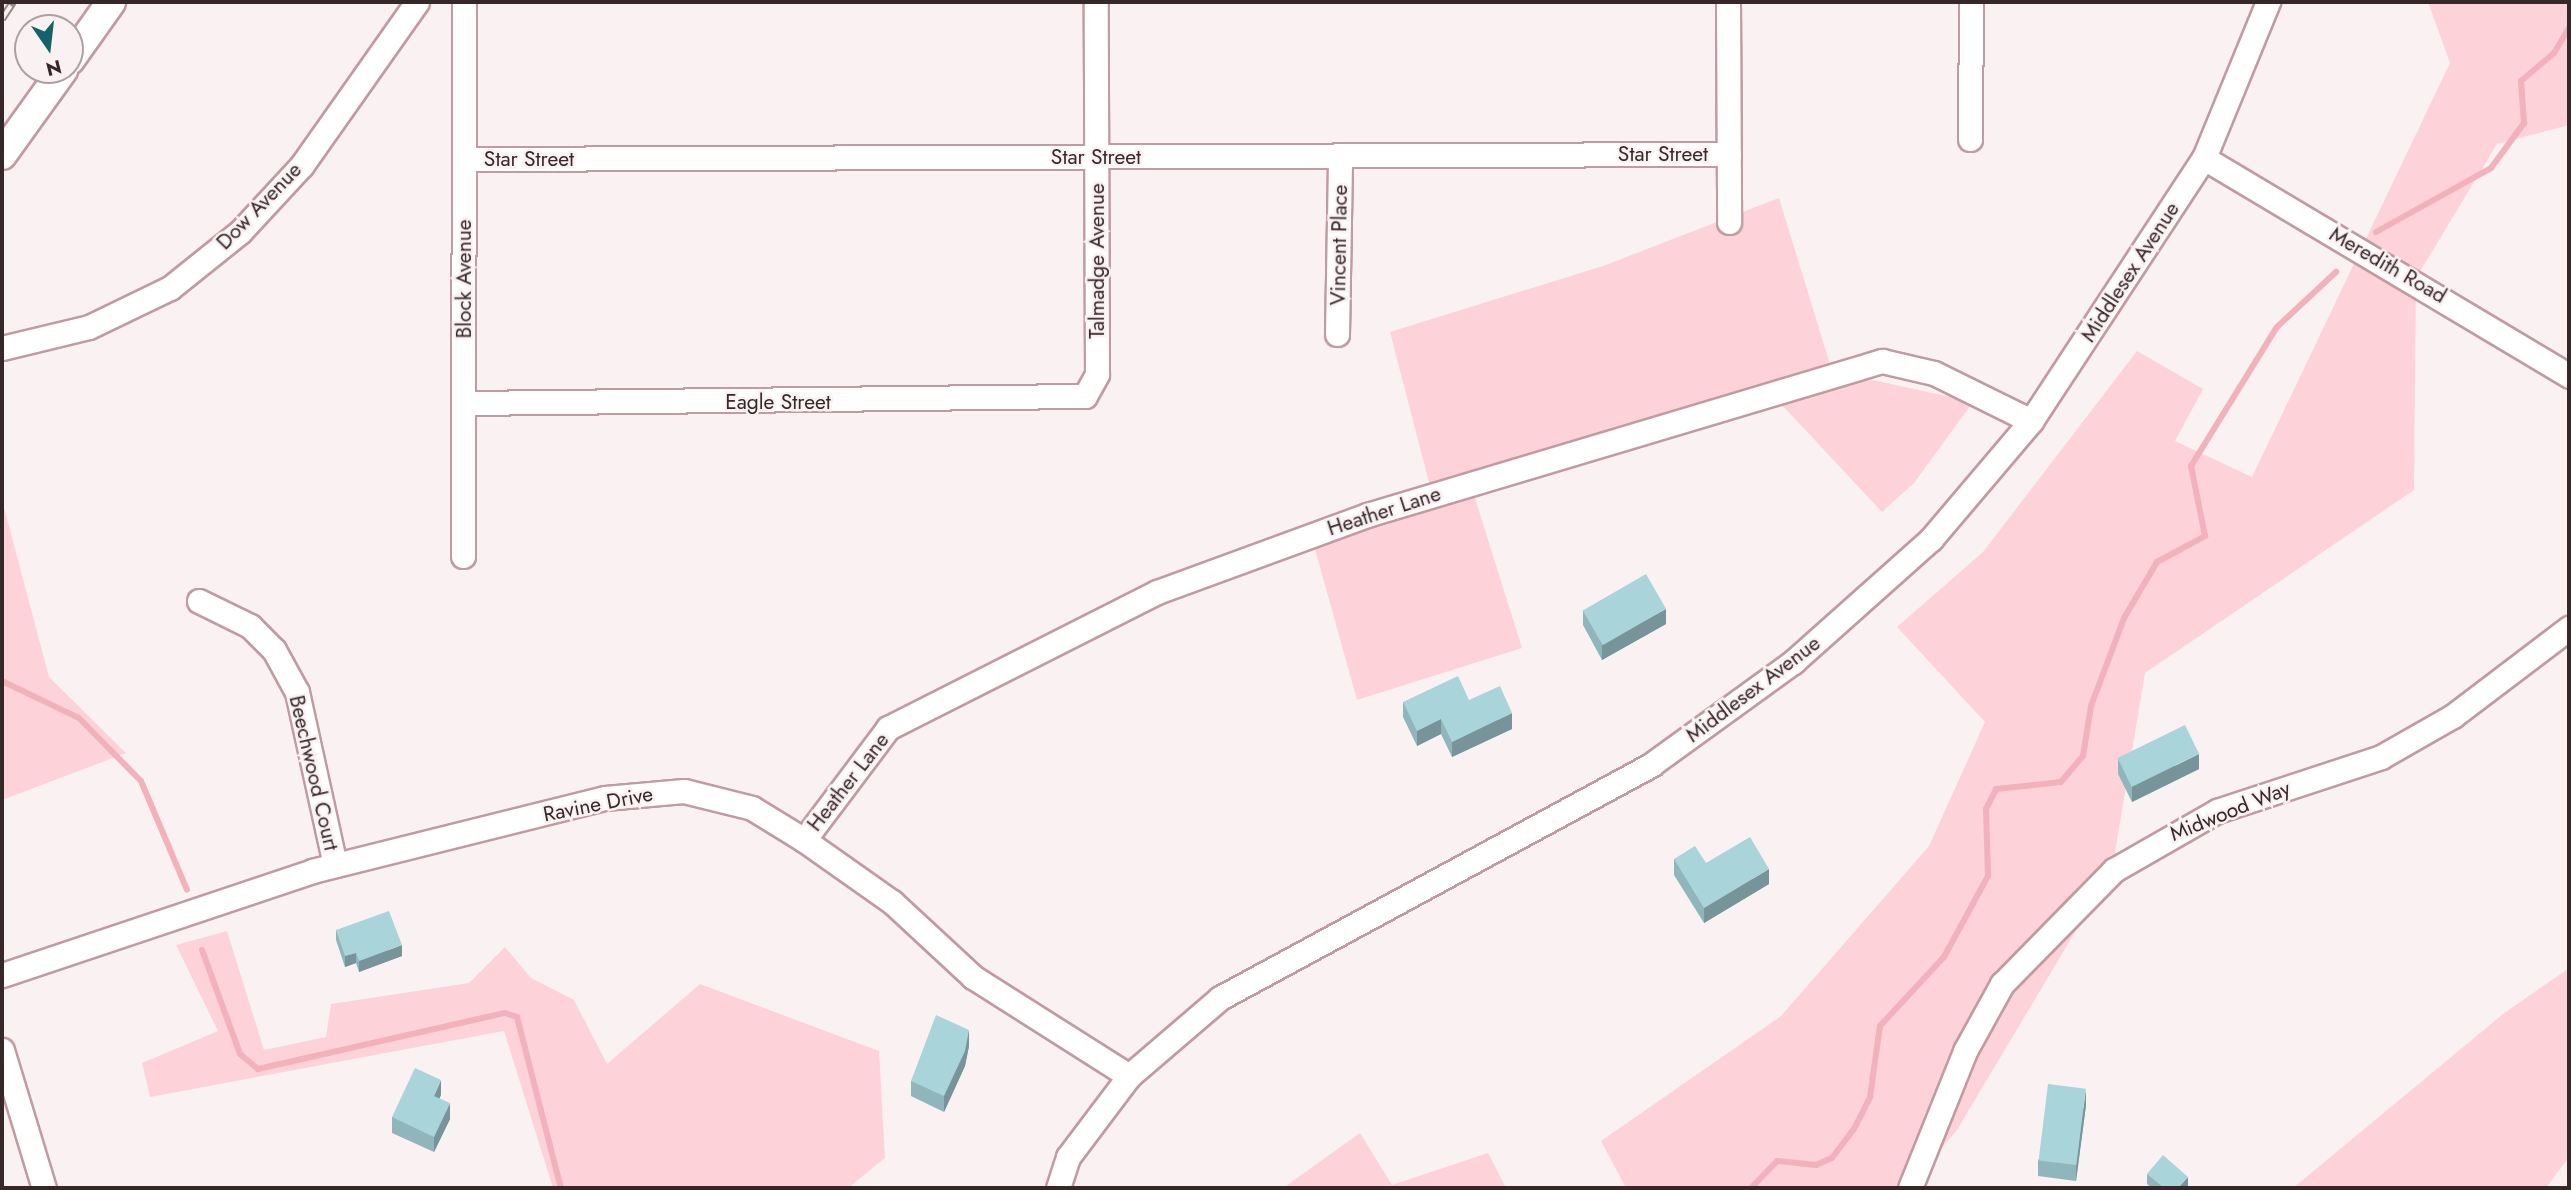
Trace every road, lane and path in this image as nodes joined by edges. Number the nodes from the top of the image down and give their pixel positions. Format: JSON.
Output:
{"nodes":[{"id":1,"x":111,"y":2,"type":"edge"},
{"id":2,"x":417,"y":2,"type":"edge"},
{"id":3,"x":464,"y":2,"type":"edge"},
{"id":4,"x":1096,"y":2,"type":"edge"},
{"id":5,"x":1728,"y":2,"type":"edge"},
{"id":6,"x":1970,"y":2,"type":"edge"},
{"id":7,"x":2268,"y":2,"type":"edge"},
{"id":8,"x":84,"y":40,"type":"edge"},
{"id":9,"x":53,"y":84,"type":"edge"},
{"id":10,"x":1970,"y":139,"type":"dead end"},
{"id":11,"x":1729,"y":154,"type":"junction"},
{"id":12,"x":2,"y":155,"type":"edge"},
{"id":13,"x":1340,"y":156,"type":"junction"},
{"id":14,"x":1097,"y":157,"type":"junction"},
{"id":15,"x":2204,"y":158,"type":"junction"},
{"id":16,"x":464,"y":159,"type":"junction"},
{"id":17,"x":1729,"y":222,"type":"dead end"},
{"id":18,"x":1337,"y":334,"type":"dead end"},
{"id":19,"x":2,"y":348,"type":"edge"},
{"id":20,"x":2569,"y":376,"type":"edge"},
{"id":21,"x":1090,"y":392,"type":"joint"},
{"id":22,"x":465,"y":403,"type":"junction"},
{"id":23,"x":2031,"y":421,"type":"junction"},
{"id":24,"x":463,"y":556,"type":"dead end"},
{"id":25,"x":199,"y":601,"type":"dead end"},
{"id":26,"x":2569,"y":628,"type":"edge"},
{"id":27,"x":804,"y":840,"type":"junction"},
{"id":28,"x":335,"y":865,"type":"junction"},
{"id":29,"x":2,"y":975,"type":"edge"},
{"id":30,"x":2,"y":1049,"type":"edge"},
{"id":31,"x":1129,"y":1076,"type":"junction"},
{"id":32,"x":44,"y":1188,"type":"edge"},
{"id":33,"x":1058,"y":1188,"type":"edge"},
{"id":34,"x":1910,"y":1188,"type":"edge"}],
"edges":[{"from":1,"to":8,"type":"main road"},
{"from":2,"to":19,"type":"street","name":"Dow Avenue"},
{"from":3,"to":16,"type":"street","name":"Block Avenue"},
{"from":4,"to":14,"type":"street","name":"Talmadge Avenue"},
{"from":5,"to":11,"type":"street"},
{"from":6,"to":10,"type":"street"},
{"from":7,"to":15,"type":"street","name":"Middlesex Avenue"},
{"from":9,"to":12,"type":"main road"},
{"from":11,"to":13,"type":"street","name":"Star Street"},
{"from":11,"to":17,"type":"street"},
{"from":13,"to":14,"type":"street","name":"Star Street"},
{"from":13,"to":18,"type":"street","name":"Vincent Place"},
{"from":14,"to":16,"type":"street","name":"Star Street"},
{"from":14,"to":21,"type":"street","name":"Talmadge Avenue"},
{"from":15,"to":20,"type":"street","name":"Meredith Road"},
{"from":15,"to":23,"type":"street","name":"Middlesex Avenue"},
{"from":16,"to":22,"type":"street","name":"Block Avenue"},
{"from":21,"to":22,"type":"street","name":"Eagle Street"},
{"from":22,"to":24,"type":"street","name":"Block Avenue"},
{"from":23,"to":27,"type":"street","name":"Heather Lane"},
{"from":23,"to":31,"type":"street","name":"Middlesex Avenue"},
{"from":25,"to":28,"type":"street","name":"Beechwood Court"},
{"from":26,"to":34,"type":"street","name":"Midwood Way"},
{"from":27,"to":28,"type":"street","name":"Ravine Drive"},
{"from":27,"to":31,"type":"street","name":"Ravine Drive"},
{"from":28,"to":29,"type":"street","name":"Ravine Drive"},
{"from":30,"to":32,"type":"street"},
{"from":31,"to":33,"type":"street","name":"Middlesex Avenue"}]}
